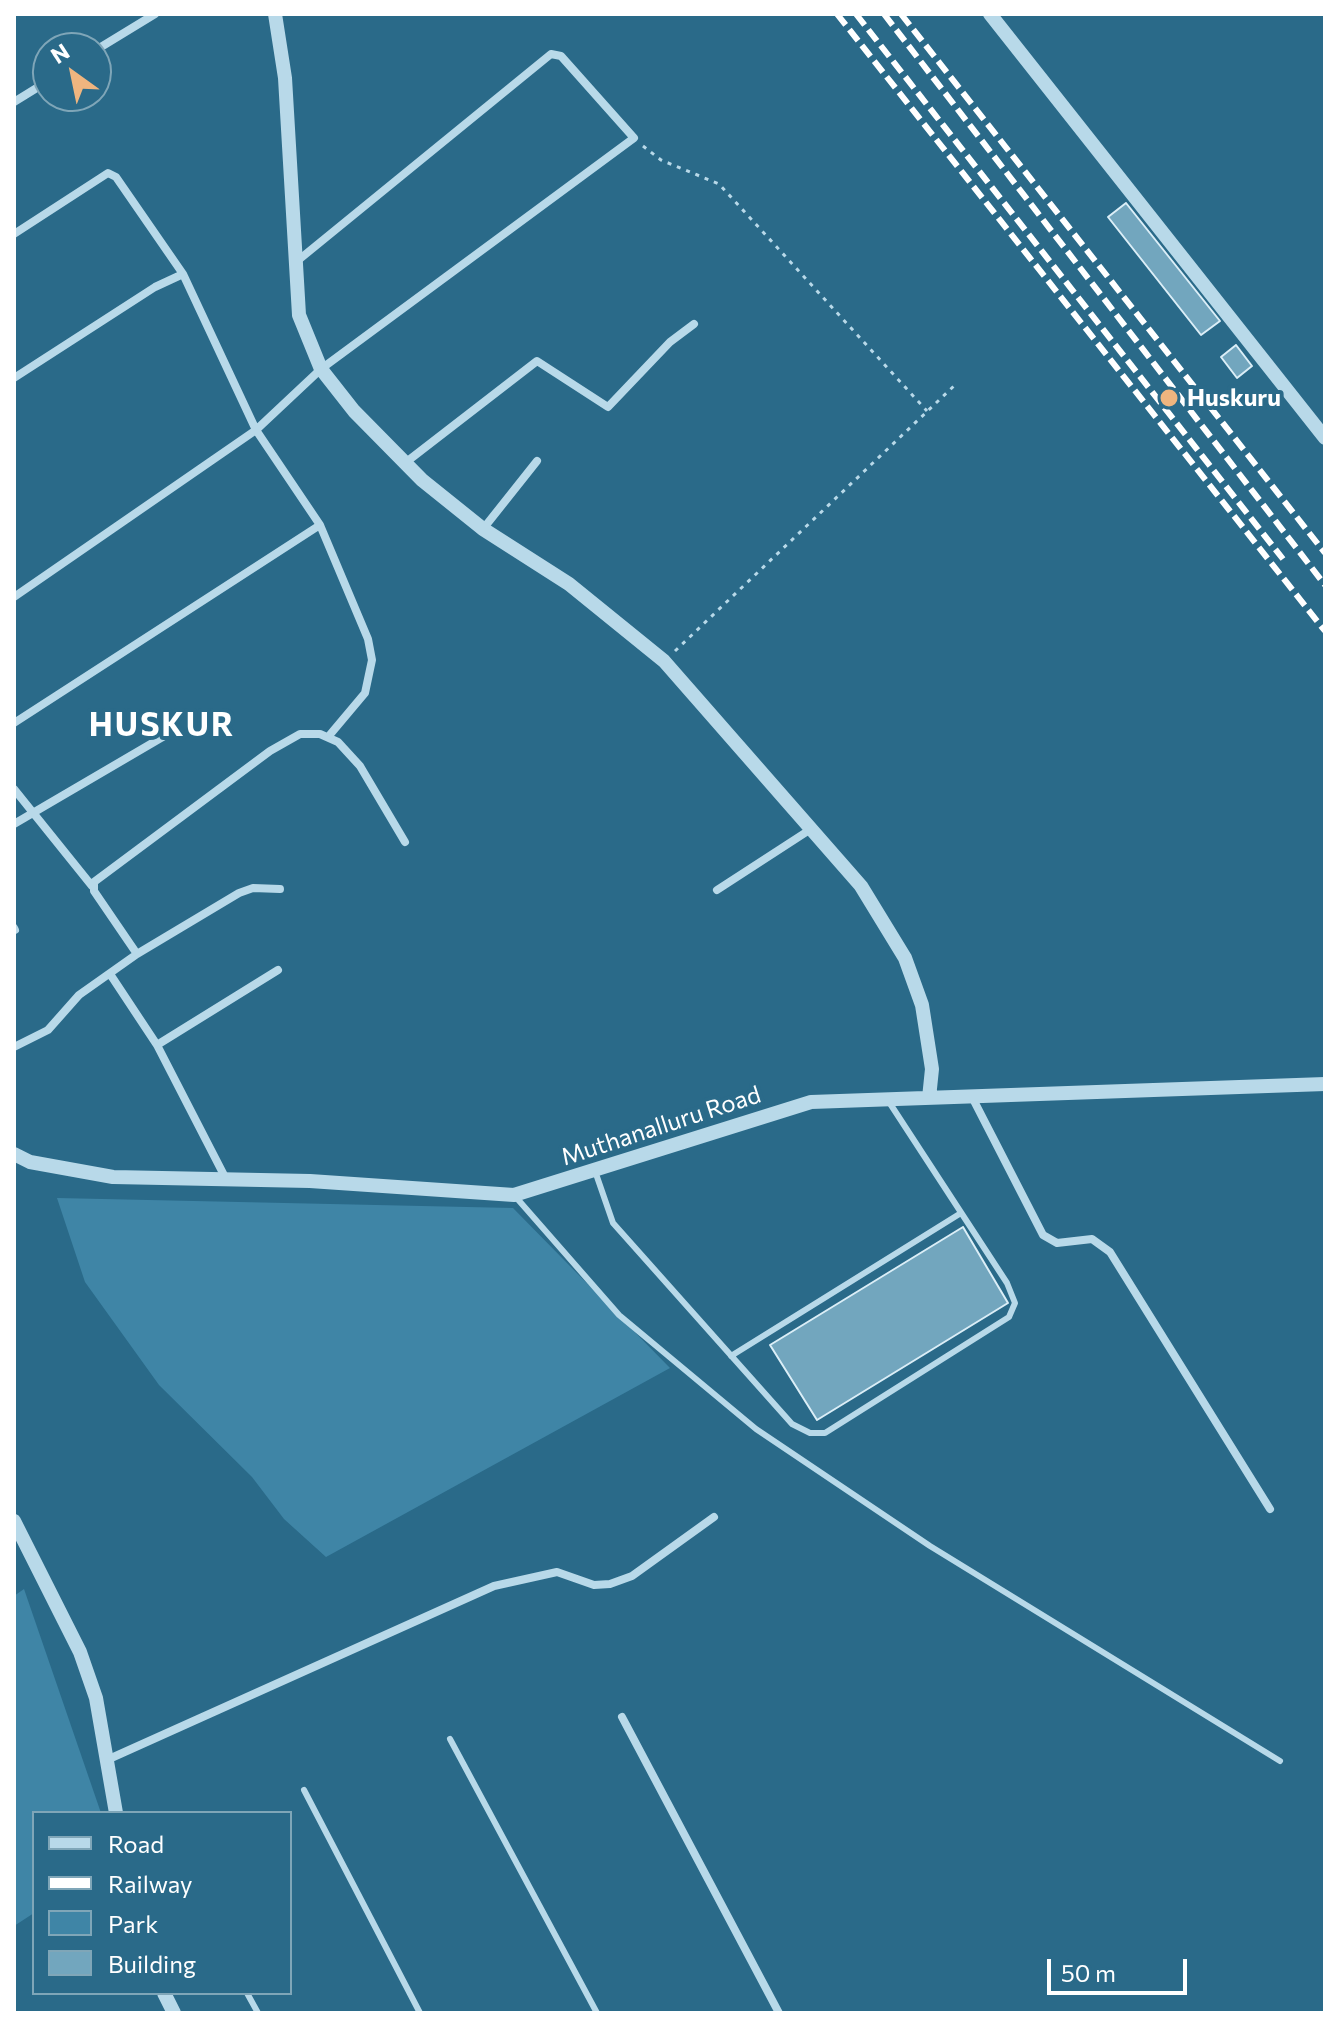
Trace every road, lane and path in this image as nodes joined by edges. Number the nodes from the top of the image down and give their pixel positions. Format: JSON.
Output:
{"nodes":[{"id":1,"x":155,"y":14,"type":"edge"},
{"id":2,"x":275,"y":14,"type":"edge"},
{"id":3,"x":990,"y":14,"type":"edge"},
{"id":4,"x":112,"y":40,"type":"edge"},
{"id":5,"x":634,"y":138,"type":"junction"},
{"id":6,"x":14,"y":234,"type":"edge"},
{"id":7,"x":296,"y":262,"type":"junction"},
{"id":8,"x":183,"y":274,"type":"junction"},
{"id":9,"x":694,"y":324,"type":"dead end"},
{"id":10,"x":321,"y":369,"type":"junction"},
{"id":11,"x":14,"y":378,"type":"edge"},
{"id":12,"x":956,"y":384,"type":"dead end"},
{"id":13,"x":927,"y":411,"type":"junction"},
{"id":14,"x":256,"y":430,"type":"junction"},
{"id":15,"x":1325,"y":438,"type":"edge"},
{"id":16,"x":537,"y":461,"type":"dead end"},
{"id":17,"x":405,"y":463,"type":"junction"},
{"id":18,"x":320,"y":525,"type":"junction"},
{"id":19,"x":483,"y":529,"type":"junction"},
{"id":20,"x":14,"y":597,"type":"edge"},
{"id":21,"x":664,"y":661,"type":"junction"},
{"id":22,"x":14,"y":723,"type":"edge"},
{"id":23,"x":166,"y":735,"type":"dead end"},
{"id":24,"x":328,"y":737,"type":"junction"},
{"id":25,"x":14,"y":789,"type":"edge"},
{"id":26,"x":31,"y":811,"type":"junction"},
{"id":27,"x":14,"y":824,"type":"edge"},
{"id":28,"x":811,"y":829,"type":"junction"},
{"id":29,"x":405,"y":842,"type":"dead end"},
{"id":30,"x":92,"y":886,"type":"junction"},
{"id":31,"x":280,"y":889,"type":"dead end"},
{"id":32,"x":717,"y":890,"type":"dead end"},
{"id":33,"x":137,"y":954,"type":"junction"},
{"id":34,"x":278,"y":970,"type":"dead end"},
{"id":35,"x":110,"y":974,"type":"junction"},
{"id":36,"x":157,"y":1045,"type":"junction"},
{"id":37,"x":14,"y":1047,"type":"edge"},
{"id":38,"x":1325,"y":1084,"type":"edge"},
{"id":39,"x":972,"y":1097,"type":"junction"},
{"id":40,"x":929,"y":1098,"type":"junction"},
{"id":41,"x":887,"y":1099,"type":"junction"},
{"id":42,"x":14,"y":1154,"type":"edge"},
{"id":43,"x":595,"y":1170,"type":"junction"},
{"id":44,"x":227,"y":1182,"type":"junction"},
{"id":45,"x":514,"y":1195,"type":"junction"},
{"id":46,"x":961,"y":1213,"type":"junction"},
{"id":47,"x":731,"y":1356,"type":"junction"},
{"id":48,"x":1270,"y":1509,"type":"dead end"},
{"id":49,"x":714,"y":1517,"type":"dead end"},
{"id":50,"x":14,"y":1521,"type":"edge"},
{"id":51,"x":622,"y":1717,"type":"dead end"},
{"id":52,"x":450,"y":1739,"type":"dead end"},
{"id":53,"x":109,"y":1759,"type":"junction"},
{"id":54,"x":1280,"y":1761,"type":"dead end"},
{"id":55,"x":304,"y":1790,"type":"dead end"},
{"id":56,"x":116,"y":1811,"type":"edge"},
{"id":57,"x":165,"y":1995,"type":"edge"},
{"id":58,"x":248,"y":1995,"type":"edge"},
{"id":59,"x":174,"y":2013,"type":"edge"},
{"id":60,"x":258,"y":2013,"type":"edge"},
{"id":61,"x":420,"y":2013,"type":"edge"},
{"id":62,"x":597,"y":2013,"type":"edge"},
{"id":63,"x":779,"y":2013,"type":"edge"}],
"edges":[{"from":1,"to":4,"type":"street"},
{"from":2,"to":7,"type":"street"},
{"from":3,"to":15,"type":"street"},
{"from":5,"to":7,"type":"street"},
{"from":5,"to":10,"type":"street"},
{"from":5,"to":13,"type":"path"},
{"from":6,"to":8,"type":"street"},
{"from":7,"to":10,"type":"street"},
{"from":8,"to":11,"type":"street"},
{"from":8,"to":14,"type":"street"},
{"from":9,"to":17,"type":"street"},
{"from":10,"to":14,"type":"street"},
{"from":10,"to":17,"type":"street"},
{"from":12,"to":13,"type":"path"},
{"from":13,"to":21,"type":"path"},
{"from":14,"to":18,"type":"street"},
{"from":14,"to":20,"type":"street"},
{"from":16,"to":19,"type":"street"},
{"from":17,"to":19,"type":"street"},
{"from":18,"to":22,"type":"street"},
{"from":18,"to":24,"type":"street"},
{"from":19,"to":21,"type":"street"},
{"from":21,"to":28,"type":"street"},
{"from":23,"to":26,"type":"street"},
{"from":24,"to":29,"type":"street"},
{"from":24,"to":30,"type":"street"},
{"from":25,"to":26,"type":"street"},
{"from":26,"to":27,"type":"street"},
{"from":26,"to":30,"type":"street"},
{"from":28,"to":32,"type":"street"},
{"from":28,"to":40,"type":"street"},
{"from":30,"to":33,"type":"street"},
{"from":31,"to":33,"type":"street"},
{"from":33,"to":35,"type":"street"},
{"from":34,"to":36,"type":"street"},
{"from":35,"to":36,"type":"street"},
{"from":35,"to":37,"type":"street"},
{"from":36,"to":44,"type":"street"},
{"from":38,"to":39,"type":"street","name":"Muthanalluru Road"},
{"from":39,"to":40,"type":"street","name":"Muthanalluru Road"},
{"from":39,"to":48,"type":"street"},
{"from":40,"to":41,"type":"street","name":"Muthanalluru Road"},
{"from":41,"to":43,"type":"street","name":"Muthanalluru Road"},
{"from":41,"to":46,"type":"lane"},
{"from":42,"to":44,"type":"street","name":"Muthanalluru Road"},
{"from":43,"to":45,"type":"street","name":"Muthanalluru Road"},
{"from":43,"to":47,"type":"lane"},
{"from":44,"to":45,"type":"street","name":"Muthanalluru Road"},
{"from":45,"to":54,"type":"lane"},
{"from":46,"to":47,"type":"lane"},
{"from":46,"to":47,"type":"lane"},
{"from":49,"to":53,"type":"street"},
{"from":50,"to":53,"type":"street"},
{"from":51,"to":63,"type":"street"},
{"from":52,"to":62,"type":"lane"},
{"from":53,"to":56,"type":"street"},
{"from":55,"to":61,"type":"lane"},
{"from":57,"to":59,"type":"street"},
{"from":58,"to":60,"type":"lane"}]}
